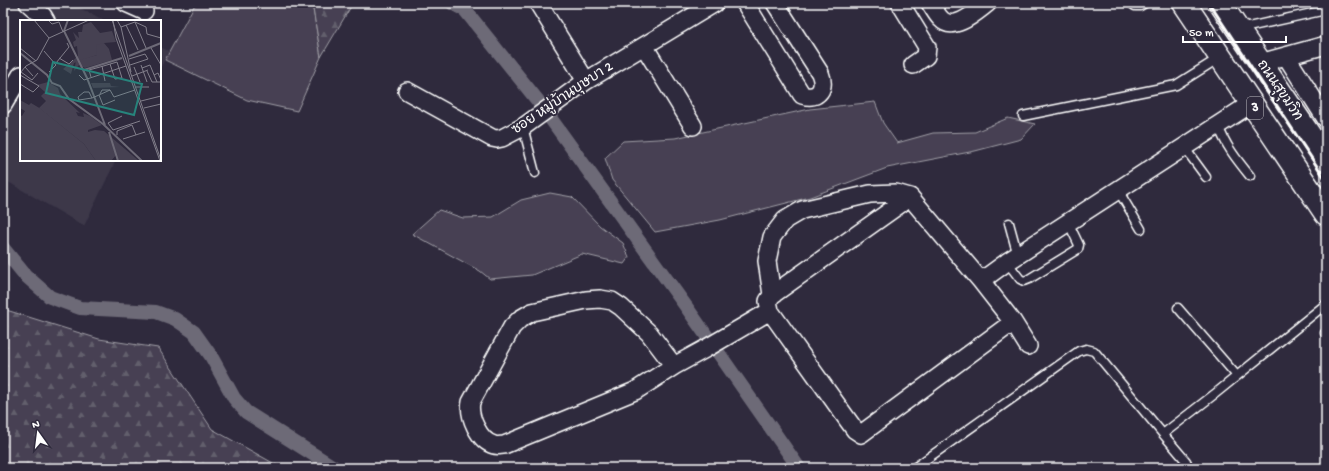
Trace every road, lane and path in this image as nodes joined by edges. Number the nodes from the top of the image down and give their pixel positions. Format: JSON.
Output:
{"nodes":[{"id":1,"x":126,"y":3,"type":"edge"},
{"id":2,"x":538,"y":3,"type":"edge"},
{"id":3,"x":715,"y":3,"type":"edge"},
{"id":4,"x":745,"y":3,"type":"edge"},
{"id":5,"x":775,"y":3,"type":"edge"},
{"id":6,"x":900,"y":3,"type":"edge"},
{"id":7,"x":930,"y":3,"type":"edge"},
{"id":8,"x":988,"y":3,"type":"edge"},
{"id":9,"x":1131,"y":3,"type":"edge"},
{"id":10,"x":1145,"y":3,"type":"edge"},
{"id":11,"x":1184,"y":3,"type":"edge"},
{"id":12,"x":1220,"y":3,"type":"edge"},
{"id":13,"x":32,"y":4,"type":"edge"},
{"id":14,"x":1326,"y":10,"type":"edge"},
{"id":15,"x":144,"y":11,"type":"dead end"},
{"id":16,"x":45,"y":20,"type":"edge"},
{"id":17,"x":1238,"y":29,"type":"junction"},
{"id":18,"x":1326,"y":45,"type":"edge"},
{"id":19,"x":644,"y":46,"type":"junction"},
{"id":20,"x":1286,"y":56,"type":"junction"},
{"id":21,"x":1220,"y":58,"type":"junction"},
{"id":22,"x":1260,"y":63,"type":"junction"},
{"id":23,"x":913,"y":65,"type":"dead end"},
{"id":24,"x":20,"y":77,"type":"edge"},
{"id":25,"x":586,"y":81,"type":"junction"},
{"id":26,"x":407,"y":91,"type":"dead end"},
{"id":27,"x":1252,"y":104,"type":"junction"},
{"id":28,"x":3,"y":105,"type":"edge"},
{"id":29,"x":1023,"y":116,"type":"dead end"},
{"id":30,"x":1326,"y":119,"type":"edge"},
{"id":31,"x":530,"y":122,"type":"junction"},
{"id":32,"x":1218,"y":125,"type":"junction"},
{"id":33,"x":693,"y":126,"type":"dead end"},
{"id":34,"x":1184,"y":147,"type":"junction"},
{"id":35,"x":1326,"y":159,"type":"edge"},
{"id":36,"x":535,"y":173,"type":"dead end"},
{"id":37,"x":1250,"y":176,"type":"dead end"},
{"id":38,"x":1206,"y":177,"type":"dead end"},
{"id":39,"x":1118,"y":190,"type":"junction"},
{"id":40,"x":910,"y":197,"type":"junction"},
{"id":41,"x":1326,"y":214,"type":"edge"},
{"id":42,"x":1068,"y":222,"type":"junction"},
{"id":43,"x":1010,"y":224,"type":"dead end"},
{"id":44,"x":1142,"y":229,"type":"dead end"},
{"id":45,"x":1012,"y":259,"type":"junction"},
{"id":46,"x":981,"y":281,"type":"junction"},
{"id":47,"x":771,"y":303,"type":"junction"},
{"id":48,"x":1326,"y":304,"type":"edge"},
{"id":49,"x":1178,"y":308,"type":"dead end"},
{"id":50,"x":1013,"y":322,"type":"junction"},
{"id":51,"x":1028,"y":346,"type":"dead end"},
{"id":52,"x":674,"y":366,"type":"junction"},
{"id":53,"x":1237,"y":376,"type":"junction"},
{"id":54,"x":1162,"y":434,"type":"junction"},
{"id":55,"x":914,"y":468,"type":"edge"},
{"id":56,"x":1189,"y":468,"type":"edge"}],
"edges":[{"from":1,"to":15,"type":"street"},
{"from":2,"to":25,"type":"street"},
{"from":3,"to":19,"type":"street","name":"ซอย หมู่บ้านบุษบา 2"},
{"from":4,"to":5,"type":"street"},
{"from":6,"to":23,"type":"street"},
{"from":7,"to":8,"type":"street"},
{"from":9,"to":10,"type":"lane"},
{"from":11,"to":21,"type":"highway","number":"3"},
{"from":12,"to":17,"type":"highway","name":"ถนนสุขุมวิท","number":"3"},
{"from":13,"to":16,"type":"street"},
{"from":14,"to":17,"type":"lane"},
{"from":17,"to":22,"type":"highway","name":"ถนนสุขุมวิท","number":"3"},
{"from":18,"to":20,"type":"street"},
{"from":19,"to":25,"type":"street","name":"ซอย หมู่บ้านบุษบา 2"},
{"from":19,"to":33,"type":"street"},
{"from":20,"to":22,"type":"street"},
{"from":20,"to":30,"type":"street"},
{"from":21,"to":27,"type":"highway","number":"3"},
{"from":21,"to":29,"type":"lane"},
{"from":22,"to":35,"type":"highway","name":"ถนนสุขุมวิท","number":"3"},
{"from":24,"to":28,"type":"street"},
{"from":25,"to":31,"type":"street","name":"ซอย หมู่บ้านบุษบา 2"},
{"from":26,"to":31,"type":"street","name":"ซอย หมู่บ้านบุษบา 2"},
{"from":27,"to":32,"type":"street"},
{"from":27,"to":41,"type":"highway","number":"3"},
{"from":31,"to":36,"type":"lane"},
{"from":32,"to":34,"type":"street"},
{"from":32,"to":37,"type":"lane"},
{"from":34,"to":38,"type":"lane"},
{"from":34,"to":39,"type":"street"},
{"from":39,"to":42,"type":"street"},
{"from":39,"to":44,"type":"lane"},
{"from":40,"to":46,"type":"street"},
{"from":40,"to":47,"type":"street"},
{"from":40,"to":47,"type":"street"},
{"from":42,"to":45,"type":"street"},
{"from":42,"to":45,"type":"lane"},
{"from":43,"to":45,"type":"lane"},
{"from":45,"to":46,"type":"street"},
{"from":46,"to":50,"type":"street"},
{"from":47,"to":50,"type":"street"},
{"from":47,"to":52,"type":"street"},
{"from":48,"to":53,"type":"lane"},
{"from":49,"to":53,"type":"lane"},
{"from":50,"to":51,"type":"street"},
{"from":52,"to":52,"type":"street"},
{"from":53,"to":54,"type":"lane"},
{"from":54,"to":55,"type":"lane"},
{"from":54,"to":56,"type":"lane"}]}
